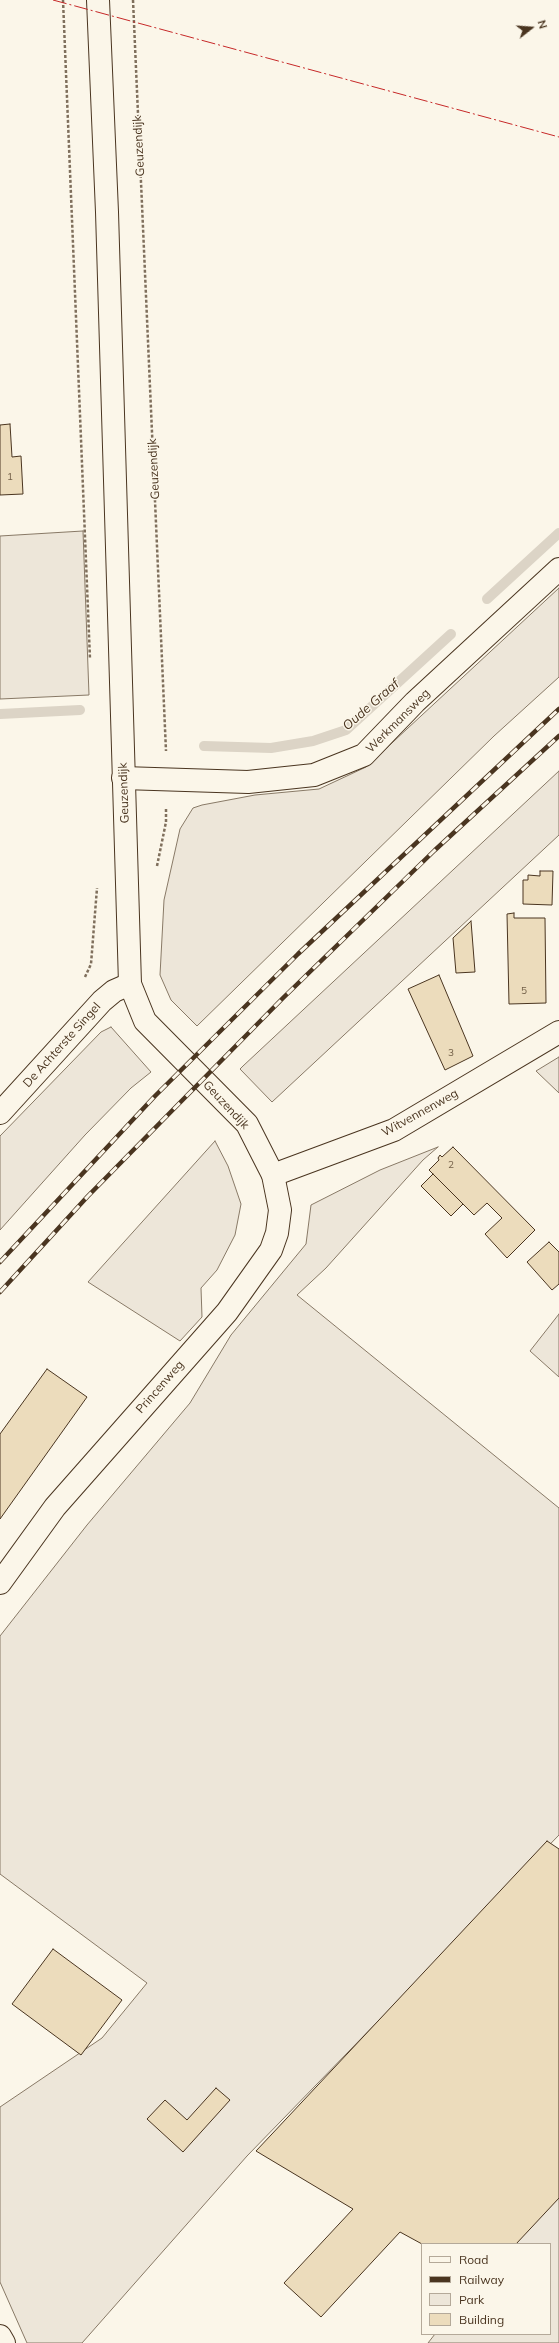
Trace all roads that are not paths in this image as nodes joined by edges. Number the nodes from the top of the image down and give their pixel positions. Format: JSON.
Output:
{"nodes":[{"id":1,"x":98,"y":0,"type":"edge"},
{"id":2,"x":559,"y":570,"type":"edge"},
{"id":3,"x":123,"y":778,"type":"junction"},
{"id":4,"x":130,"y":984,"type":"junction"},
{"id":5,"x":559,"y":1032,"type":"edge"},
{"id":6,"x":0,"y":1113,"type":"edge"},
{"id":7,"x":273,"y":1176,"type":"junction"},
{"id":8,"x":0,"y":1583,"type":"edge"},
{"id":9,"x":0,"y":2336,"type":"edge"},
{"id":10,"x":4,"y":2343,"type":"edge"}],
"edges":[{"from":1,"to":3,"type":"main road","name":"Geuzendijk"},
{"from":2,"to":3,"type":"main road","name":"Werkmansweg"},
{"from":3,"to":4,"type":"main road","name":"Geuzendijk"},
{"from":4,"to":6,"type":"main road","name":"De Achterste Singel"},
{"from":4,"to":7,"type":"main road","name":"Geuzendijk"},
{"from":5,"to":7,"type":"main road","name":"Witvennenweg"},
{"from":7,"to":8,"type":"main road","name":"Princenweg"},
{"from":9,"to":10,"type":"main road"}]}
